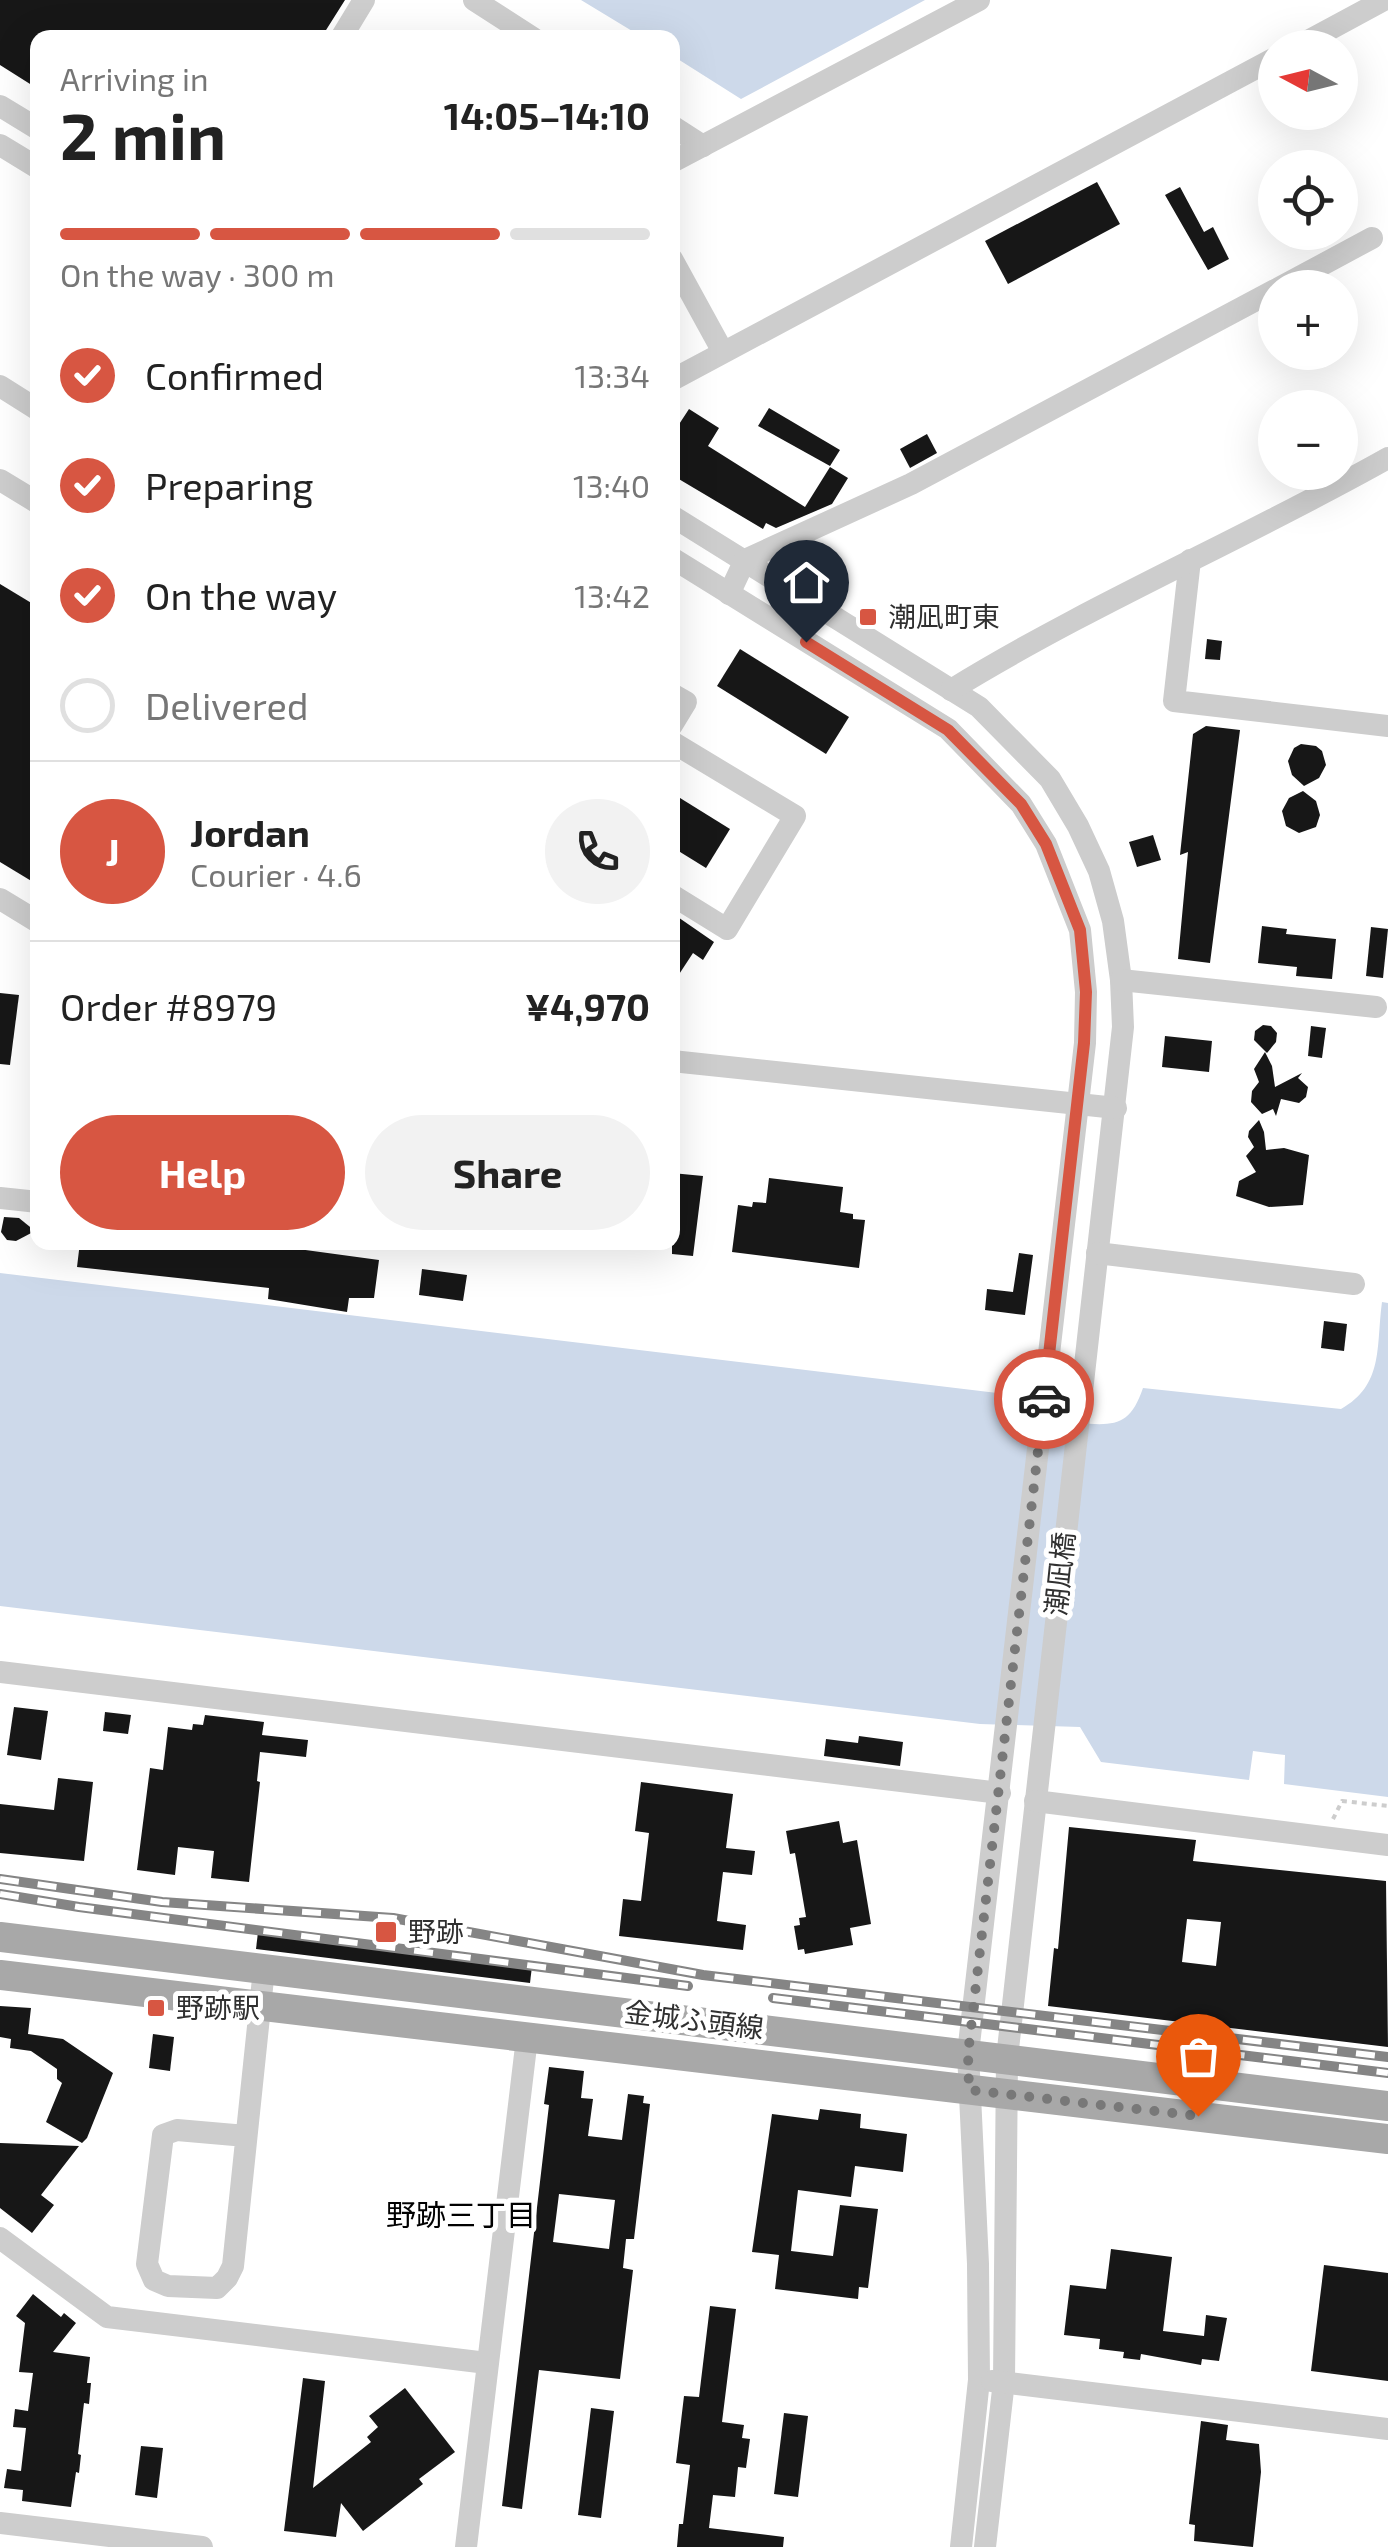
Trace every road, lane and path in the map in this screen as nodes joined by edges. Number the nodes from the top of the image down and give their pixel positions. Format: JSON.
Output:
{"nodes":[{"id":1,"x":364,"y":0,"type":"edge"},
{"id":2,"x":474,"y":0,"type":"edge"},
{"id":3,"x":979,"y":0,"type":"edge"},
{"id":4,"x":1384,"y":0,"type":"edge"},
{"id":5,"x":346,"y":30,"type":"edge"},
{"id":6,"x":521,"y":30,"type":"edge"},
{"id":7,"x":1328,"y":30,"type":"edge"},
{"id":8,"x":1258,"y":67,"type":"edge"},
{"id":9,"x":0,"y":106,"type":"edge"},
{"id":10,"x":30,"y":124,"type":"edge"},
{"id":11,"x":680,"y":131,"type":"edge"},
{"id":12,"x":0,"y":144,"type":"edge"},
{"id":13,"x":703,"y":146,"type":"junction"},
{"id":14,"x":680,"y":158,"type":"edge"},
{"id":15,"x":30,"y":163,"type":"edge"},
{"id":16,"x":1372,"y":238,"type":"dead end"},
{"id":17,"x":1311,"y":270,"type":"edge"},
{"id":18,"x":680,"y":274,"type":"edge"},
{"id":19,"x":1258,"y":298,"type":"edge"},
{"id":20,"x":723,"y":352,"type":"junction"},
{"id":21,"x":680,"y":376,"type":"edge"},
{"id":22,"x":0,"y":386,"type":"edge"},
{"id":23,"x":30,"y":405,"type":"edge"},
{"id":24,"x":1388,"y":458,"type":"edge"},
{"id":25,"x":0,"y":480,"type":"edge"},
{"id":26,"x":30,"y":498,"type":"edge"},
{"id":27,"x":680,"y":521,"type":"edge"},
{"id":28,"x":745,"y":560,"type":"junction"},
{"id":29,"x":1190,"y":560,"type":"junction"},
{"id":30,"x":680,"y":563,"type":"edge"},
{"id":31,"x":729,"y":594,"type":"junction"},
{"id":32,"x":951,"y":690,"type":"junction"},
{"id":33,"x":1388,"y":726,"type":"edge"},
{"id":34,"x":680,"y":747,"type":"edge"},
{"id":35,"x":0,"y":898,"type":"edge"},
{"id":36,"x":680,"y":900,"type":"edge"},
{"id":37,"x":30,"y":917,"type":"edge"},
{"id":38,"x":1121,"y":980,"type":"junction"},
{"id":39,"x":1376,"y":1007,"type":"dead end"},
{"id":40,"x":680,"y":1062,"type":"edge"},
{"id":41,"x":1077,"y":1104,"type":"junction"},
{"id":42,"x":1116,"y":1108,"type":"junction"},
{"id":43,"x":0,"y":1198,"type":"edge"},
{"id":44,"x":30,"y":1201,"type":"edge"},
{"id":45,"x":1098,"y":1252,"type":"junction"},
{"id":46,"x":1354,"y":1284,"type":"dead end"},
{"id":47,"x":0,"y":1672,"type":"edge"},
{"id":48,"x":1001,"y":1782,"type":"junction"},
{"id":49,"x":1036,"y":1789,"type":"junction"},
{"id":50,"x":1388,"y":1806,"type":"edge"},
{"id":51,"x":1324,"y":1836,"type":"junction"},
{"id":52,"x":1388,"y":1844,"type":"edge"},
{"id":53,"x":0,"y":1937,"type":"edge"},
{"id":54,"x":264,"y":1968,"type":"junction"},
{"id":55,"x":0,"y":1975,"type":"edge"},
{"id":56,"x":260,"y":2006,"type":"junction"},
{"id":57,"x":527,"y":2038,"type":"junction"},
{"id":58,"x":968,"y":2054,"type":"junction"},
{"id":59,"x":1007,"y":2058,"type":"junction"},
{"id":60,"x":969,"y":2090,"type":"junction"},
{"id":61,"x":1007,"y":2094,"type":"junction"},
{"id":62,"x":1388,"y":2106,"type":"edge"},
{"id":63,"x":246,"y":2136,"type":"junction"},
{"id":64,"x":1388,"y":2138,"type":"edge"},
{"id":65,"x":0,"y":2238,"type":"edge"},
{"id":66,"x":487,"y":2363,"type":"junction"},
{"id":67,"x":979,"y":2380,"type":"junction"},
{"id":68,"x":1004,"y":2382,"type":"junction"},
{"id":69,"x":1388,"y":2429,"type":"edge"},
{"id":70,"x":0,"y":2523,"type":"edge"},
{"id":71,"x":202,"y":2547,"type":"edge"},
{"id":72,"x":466,"y":2547,"type":"edge"},
{"id":73,"x":962,"y":2547,"type":"edge"},
{"id":74,"x":984,"y":2547,"type":"edge"}],
"edges":[{"from":1,"to":5,"type":"street"},
{"from":2,"to":6,"type":"street"},
{"from":3,"to":13,"type":"street"},
{"from":4,"to":7,"type":"street"},
{"from":8,"to":20,"type":"street"},
{"from":9,"to":10,"type":"street"},
{"from":11,"to":13,"type":"street"},
{"from":12,"to":15,"type":"street"},
{"from":13,"to":14,"type":"street"},
{"from":16,"to":17,"type":"street"},
{"from":18,"to":20,"type":"street"},
{"from":19,"to":28,"type":"street"},
{"from":20,"to":21,"type":"street"},
{"from":22,"to":23,"type":"street"},
{"from":24,"to":29,"type":"street"},
{"from":25,"to":26,"type":"street"},
{"from":27,"to":28,"type":"street","name":"潮凪橋"},
{"from":28,"to":31,"type":"street"},
{"from":28,"to":32,"type":"street","name":"潮凪橋"},
{"from":29,"to":32,"type":"street"},
{"from":29,"to":33,"type":"street"},
{"from":30,"to":31,"type":"street","name":"潮凪橋"},
{"from":31,"to":41,"type":"street","name":"潮凪橋"},
{"from":32,"to":38,"type":"street","name":"潮凪橋"},
{"from":34,"to":36,"type":"street"},
{"from":35,"to":37,"type":"street"},
{"from":38,"to":39,"type":"street"},
{"from":38,"to":42,"type":"street","name":"潮凪橋"},
{"from":40,"to":41,"type":"street"},
{"from":41,"to":42,"type":"street"},
{"from":41,"to":48,"type":"street","name":"潮凪橋"},
{"from":42,"to":45,"type":"street","name":"潮凪橋"},
{"from":43,"to":44,"type":"street"},
{"from":45,"to":46,"type":"street"},
{"from":45,"to":49,"type":"street","name":"潮凪橋"},
{"from":47,"to":48,"type":"street"},
{"from":48,"to":58,"type":"street","name":"潮凪橋"},
{"from":49,"to":51,"type":"street"},
{"from":49,"to":59,"type":"street","name":"潮凪橋"},
{"from":50,"to":51,"type":"path"},
{"from":51,"to":52,"type":"street"},
{"from":53,"to":54,"type":"main road","name":"金城ふ頭線"},
{"from":54,"to":56,"type":"street"},
{"from":54,"to":58,"type":"main road","name":"金城ふ頭線"},
{"from":55,"to":56,"type":"main road","name":"金城ふ頭線"},
{"from":56,"to":57,"type":"main road","name":"金城ふ頭線"},
{"from":56,"to":63,"type":"street"},
{"from":57,"to":60,"type":"main road","name":"金城ふ頭線"},
{"from":57,"to":66,"type":"street"},
{"from":58,"to":59,"type":"main road","name":"金城ふ頭線"},
{"from":58,"to":60,"type":"street","name":"潮凪橋"},
{"from":59,"to":61,"type":"street","name":"潮凪橋"},
{"from":59,"to":62,"type":"main road","name":"金城ふ頭線"},
{"from":60,"to":61,"type":"main road","name":"金城ふ頭線"},
{"from":60,"to":67,"type":"street","name":"潮凪橋"},
{"from":61,"to":64,"type":"main road","name":"金城ふ頭線"},
{"from":61,"to":68,"type":"street","name":"潮凪橋"},
{"from":63,"to":63,"type":"street"},
{"from":65,"to":66,"type":"street"},
{"from":66,"to":72,"type":"street"},
{"from":67,"to":68,"type":"street"},
{"from":67,"to":73,"type":"street","name":"潮凪橋"},
{"from":68,"to":69,"type":"street"},
{"from":68,"to":74,"type":"street","name":"潮凪橋"},
{"from":70,"to":71,"type":"street"}]}
